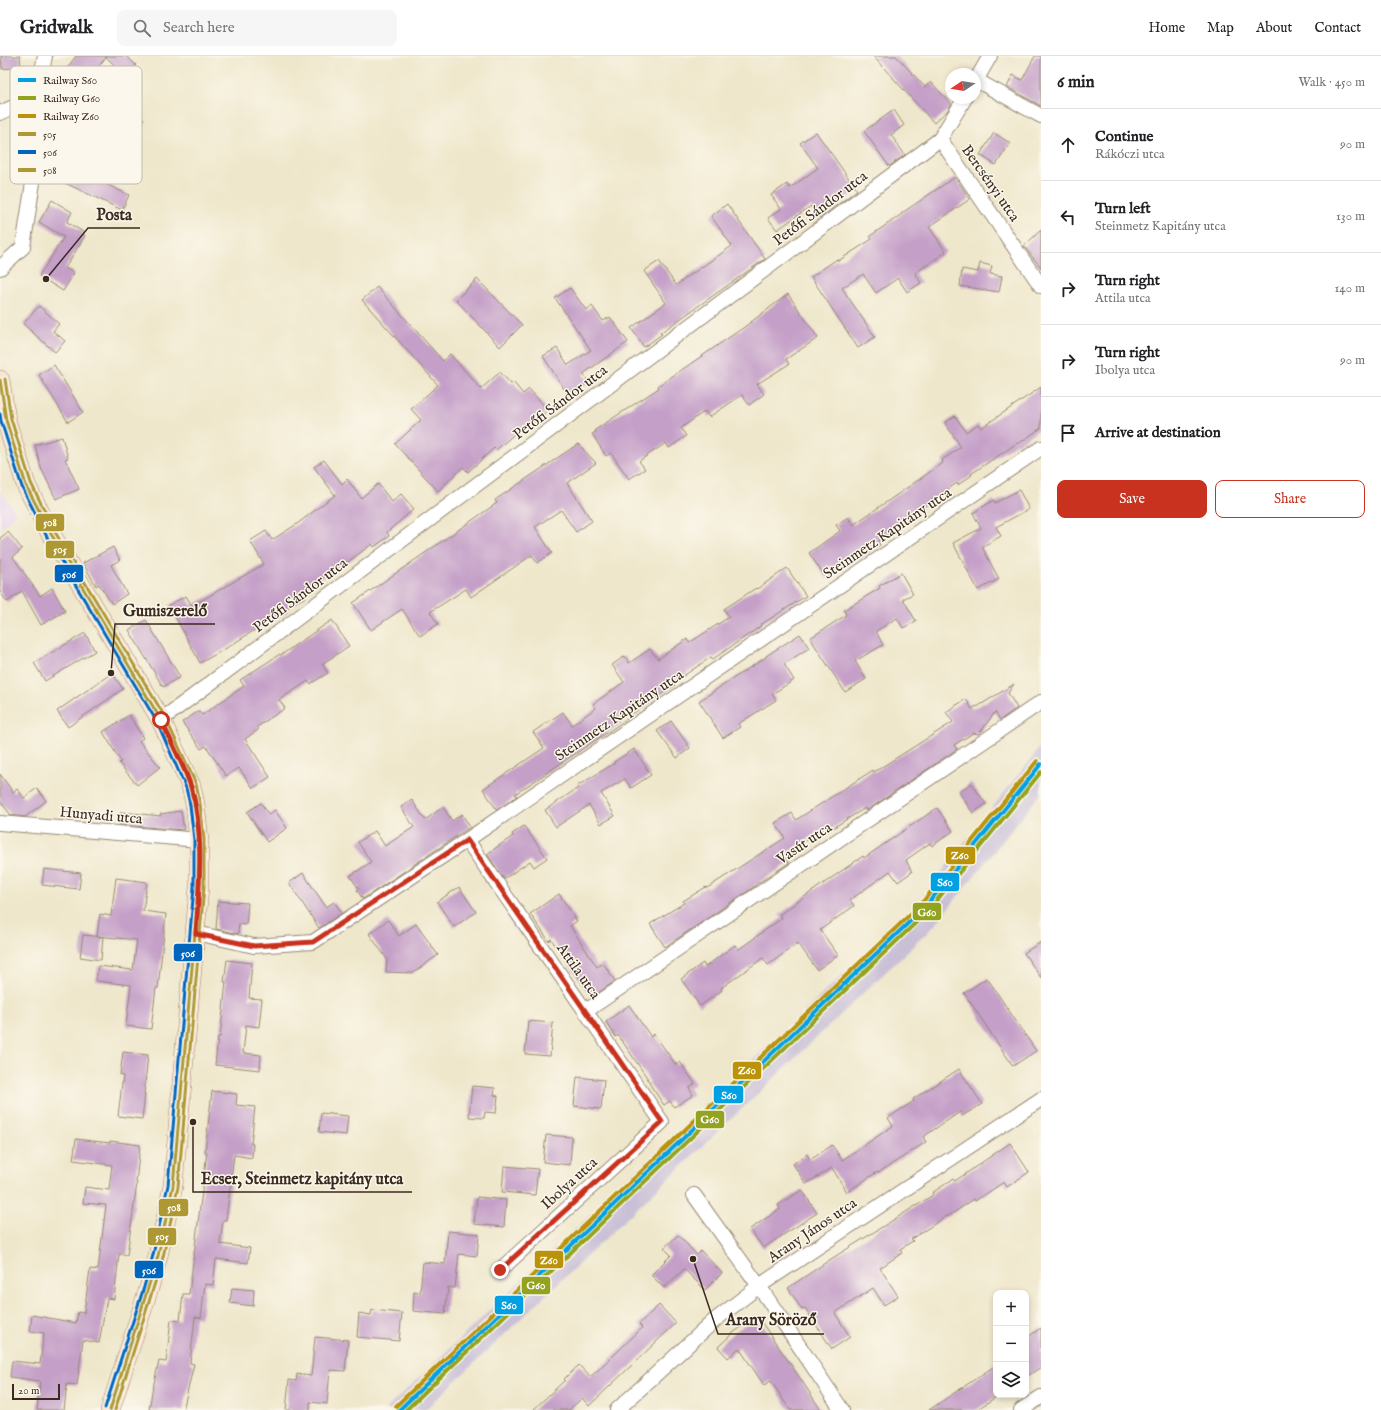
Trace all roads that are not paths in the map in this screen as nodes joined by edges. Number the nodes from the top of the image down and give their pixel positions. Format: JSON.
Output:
{"nodes":[{"id":1,"x":45,"y":56,"type":"edge"},
{"id":2,"x":990,"y":56,"type":"edge"},
{"id":3,"x":43,"y":66,"type":"edge"},
{"id":4,"x":981,"y":72,"type":"edge"},
{"id":5,"x":981,"y":84,"type":"edge"},
{"id":6,"x":961,"y":104,"type":"edge"},
{"id":7,"x":10,"y":108,"type":"edge"},
{"id":8,"x":0,"y":113,"type":"edge"},
{"id":9,"x":1041,"y":116,"type":"edge"},
{"id":10,"x":940,"y":139,"type":"junction"},
{"id":11,"x":33,"y":184,"type":"edge"},
{"id":12,"x":0,"y":268,"type":"edge"},
{"id":13,"x":1041,"y":286,"type":"edge"},
{"id":14,"x":0,"y":380,"type":"edge"},
{"id":15,"x":1041,"y":448,"type":"edge"},
{"id":16,"x":1041,"y":702,"type":"edge"},
{"id":17,"x":161,"y":720,"type":"junction"},
{"id":18,"x":0,"y":823,"type":"edge"},
{"id":19,"x":199,"y":840,"type":"junction"},
{"id":20,"x":467,"y":840,"type":"junction"},
{"id":21,"x":196,"y":934,"type":"junction"},
{"id":22,"x":586,"y":1011,"type":"junction"},
{"id":23,"x":1041,"y":1099,"type":"edge"},
{"id":24,"x":662,"y":1122,"type":"joint"},
{"id":25,"x":694,"y":1195,"type":"dead end"},
{"id":26,"x":500,"y":1270,"type":"dead end"},
{"id":27,"x":759,"y":1286,"type":"junction"},
{"id":28,"x":1041,"y":1397,"type":"edge"},
{"id":29,"x":110,"y":1410,"type":"edge"},
{"id":30,"x":617,"y":1410,"type":"edge"},
{"id":31,"x":842,"y":1410,"type":"edge"},
{"id":32,"x":1021,"y":1410,"type":"edge"}],
"edges":[{"from":1,"to":3,"type":"street"},
{"from":2,"to":4,"type":"street"},
{"from":5,"to":9,"type":"street"},
{"from":6,"to":10,"type":"street","name":"Petőfi Sándor utca"},
{"from":7,"to":8,"type":"street"},
{"from":10,"to":13,"type":"street","name":"Bercsényi utca"},
{"from":10,"to":17,"type":"street","name":"Petőfi Sándor utca"},
{"from":11,"to":12,"type":"street"},
{"from":14,"to":17,"type":"main road"},
{"from":15,"to":20,"type":"street","name":"Steinmetz Kapitány utca"},
{"from":16,"to":22,"type":"street","name":"Vasút utca"},
{"from":17,"to":19,"type":"main road"},
{"from":18,"to":19,"type":"street","name":"Hunyadi utca"},
{"from":19,"to":21,"type":"main road"},
{"from":20,"to":21,"type":"street","name":"Steinmetz Kapitány utca"},
{"from":20,"to":22,"type":"street","name":"Attila utca"},
{"from":21,"to":29,"type":"main road"},
{"from":22,"to":24,"type":"street","name":"Attila utca"},
{"from":23,"to":27,"type":"street","name":"Arany János utca"},
{"from":24,"to":26,"type":"street","name":"Ibolya utca"},
{"from":25,"to":27,"type":"street"},
{"from":27,"to":30,"type":"street","name":"Arany János utca"},
{"from":27,"to":31,"type":"street"},
{"from":28,"to":32,"type":"street"}]}
